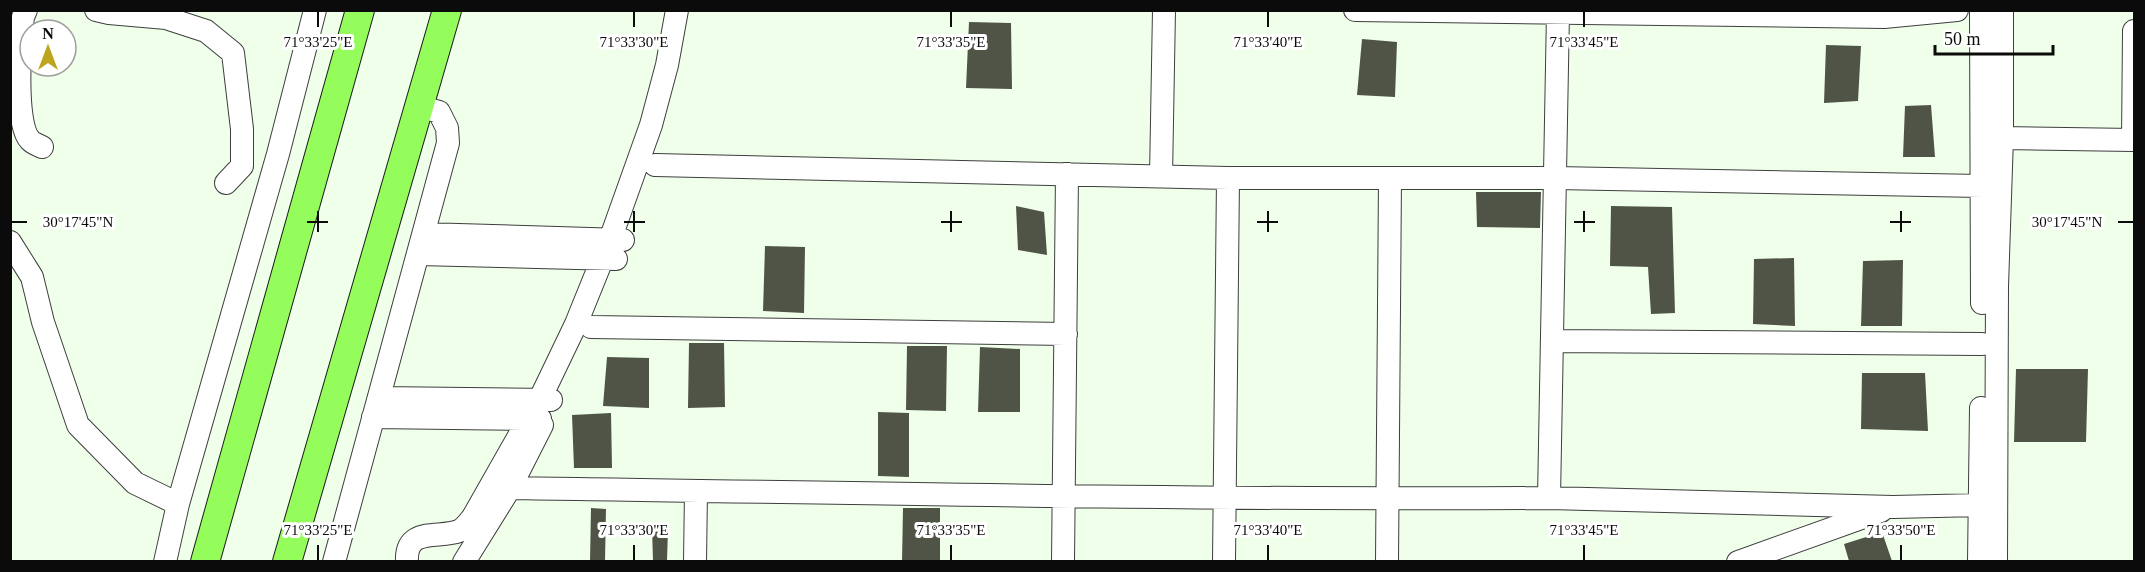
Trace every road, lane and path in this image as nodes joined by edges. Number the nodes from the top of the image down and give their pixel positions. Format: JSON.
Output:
{"nodes":[{"id":1,"x":26,"y":10,"type":"edge"},
{"id":2,"x":96,"y":10,"type":"edge"},
{"id":3,"x":315,"y":10,"type":"edge"},
{"id":4,"x":360,"y":10,"type":"edge"},
{"id":5,"x":677,"y":10,"type":"edge"},
{"id":6,"x":691,"y":10,"type":"edge"},
{"id":7,"x":1164,"y":10,"type":"edge"},
{"id":8,"x":1355,"y":10,"type":"edge"},
{"id":9,"x":1957,"y":10,"type":"edge"},
{"id":10,"x":1981,"y":10,"type":"edge"},
{"id":11,"x":2002,"y":10,"type":"edge"},
{"id":12,"x":1558,"y":12,"type":"junction"},
{"id":13,"x":451,"y":13,"type":"edge"},
{"id":14,"x":2134,"y":31,"type":"edge"},
{"id":15,"x":419,"y":106,"type":"junction"},
{"id":16,"x":2002,"y":138,"type":"junction"},
{"id":17,"x":2134,"y":140,"type":"edge"},
{"id":18,"x":42,"y":147,"type":"dead end"},
{"id":19,"x":655,"y":165,"type":"junction"},
{"id":20,"x":1068,"y":174,"type":"junction"},
{"id":21,"x":1161,"y":176,"type":"junction"},
{"id":22,"x":1227,"y":178,"type":"junction"},
{"id":23,"x":1556,"y":178,"type":"junction"},
{"id":24,"x":1390,"y":179,"type":"junction"},
{"id":25,"x":226,"y":183,"type":"dead end"},
{"id":26,"x":1981,"y":186,"type":"junction"},
{"id":27,"x":10,"y":242,"type":"edge"},
{"id":28,"x":421,"y":244,"type":"junction"},
{"id":29,"x":614,"y":249,"type":"junction"},
{"id":30,"x":591,"y":327,"type":"junction"},
{"id":31,"x":1066,"y":334,"type":"junction"},
{"id":32,"x":1552,"y":341,"type":"junction"},
{"id":33,"x":1982,"y":344,"type":"junction"},
{"id":34,"x":376,"y":408,"type":"junction"},
{"id":35,"x":542,"y":409,"type":"junction"},
{"id":36,"x":510,"y":488,"type":"junction"},
{"id":37,"x":696,"y":491,"type":"junction"},
{"id":38,"x":1065,"y":496,"type":"junction"},
{"id":39,"x":1225,"y":497,"type":"junction"},
{"id":40,"x":1549,"y":498,"type":"junction"},
{"id":41,"x":1388,"y":499,"type":"junction"},
{"id":42,"x":178,"y":504,"type":"junction"},
{"id":43,"x":1980,"y":505,"type":"junction"},
{"id":44,"x":1893,"y":507,"type":"junction"},
{"id":45,"x":165,"y":561,"type":"edge"},
{"id":46,"x":205,"y":561,"type":"edge"},
{"id":47,"x":287,"y":561,"type":"edge"},
{"id":48,"x":334,"y":561,"type":"edge"},
{"id":49,"x":407,"y":561,"type":"edge"},
{"id":50,"x":464,"y":561,"type":"edge"},
{"id":51,"x":695,"y":561,"type":"edge"},
{"id":52,"x":1063,"y":561,"type":"edge"},
{"id":53,"x":1224,"y":561,"type":"edge"},
{"id":54,"x":1387,"y":561,"type":"edge"},
{"id":55,"x":1738,"y":561,"type":"edge"},
{"id":56,"x":1979,"y":561,"type":"edge"},
{"id":57,"x":1996,"y":561,"type":"edge"}],
"edges":[{"from":1,"to":18,"type":"street"},
{"from":2,"to":25,"type":"street"},
{"from":3,"to":42,"type":"street"},
{"from":4,"to":46,"type":"main road"},
{"from":5,"to":29,"type":"street"},
{"from":6,"to":19,"type":"street"},
{"from":7,"to":21,"type":"street"},
{"from":8,"to":12,"type":"street"},
{"from":9,"to":12,"type":"street"},
{"from":10,"to":26,"type":"street"},
{"from":11,"to":16,"type":"street"},
{"from":12,"to":23,"type":"street"},
{"from":13,"to":15,"type":"main road"},
{"from":14,"to":17,"type":"street"},
{"from":15,"to":28,"type":"street"},
{"from":15,"to":47,"type":"main road"},
{"from":16,"to":17,"type":"street"},
{"from":16,"to":57,"type":"street"},
{"from":19,"to":20,"type":"street"},
{"from":19,"to":29,"type":"street"},
{"from":20,"to":21,"type":"street"},
{"from":20,"to":31,"type":"street"},
{"from":21,"to":22,"type":"street"},
{"from":22,"to":24,"type":"street"},
{"from":22,"to":39,"type":"street"},
{"from":23,"to":24,"type":"street"},
{"from":23,"to":26,"type":"street"},
{"from":23,"to":32,"type":"street"},
{"from":24,"to":41,"type":"street"},
{"from":26,"to":33,"type":"street"},
{"from":27,"to":42,"type":"street"},
{"from":28,"to":29,"type":"street"},
{"from":28,"to":34,"type":"street"},
{"from":29,"to":30,"type":"street"},
{"from":29,"to":35,"type":"street"},
{"from":30,"to":31,"type":"street"},
{"from":30,"to":35,"type":"street"},
{"from":31,"to":38,"type":"street"},
{"from":32,"to":33,"type":"street"},
{"from":32,"to":40,"type":"street"},
{"from":33,"to":43,"type":"street"},
{"from":34,"to":35,"type":"street"},
{"from":34,"to":48,"type":"street"},
{"from":35,"to":36,"type":"street"},
{"from":35,"to":49,"type":"street"},
{"from":36,"to":37,"type":"street"},
{"from":36,"to":50,"type":"street"},
{"from":37,"to":38,"type":"street"},
{"from":37,"to":51,"type":"street"},
{"from":38,"to":39,"type":"street"},
{"from":38,"to":52,"type":"street"},
{"from":39,"to":41,"type":"street"},
{"from":39,"to":53,"type":"street"},
{"from":40,"to":41,"type":"street"},
{"from":40,"to":44,"type":"street"},
{"from":41,"to":54,"type":"street"},
{"from":42,"to":45,"type":"street"},
{"from":43,"to":44,"type":"street"},
{"from":43,"to":56,"type":"street"},
{"from":44,"to":55,"type":"street"}]}
